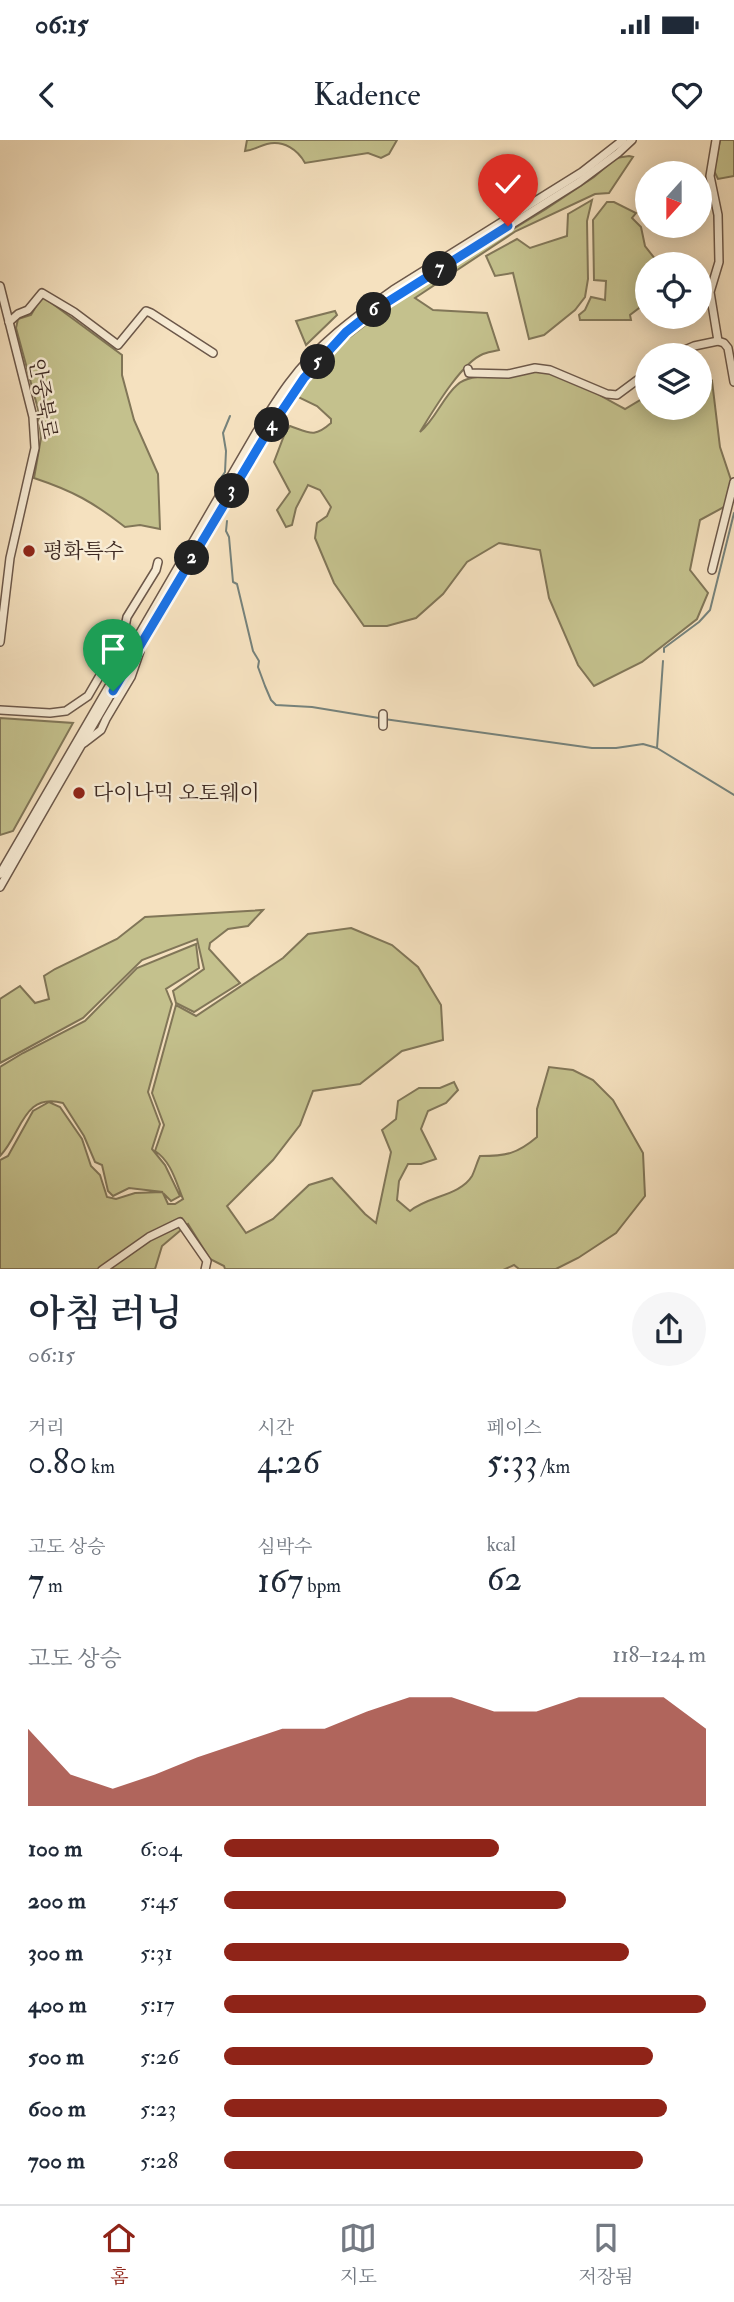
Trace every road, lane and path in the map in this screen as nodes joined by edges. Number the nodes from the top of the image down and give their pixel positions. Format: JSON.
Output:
{"nodes":[{"id":1,"x":622,"y":140,"type":"edge"},
{"id":2,"x":632,"y":140,"type":"edge"},
{"id":3,"x":716,"y":140,"type":"edge"},
{"id":4,"x":0,"y":286,"type":"edge"},
{"id":5,"x":9,"y":322,"type":"junction"},
{"id":6,"x":718,"y":341,"type":"junction"},
{"id":7,"x":708,"y":343,"type":"edge"},
{"id":8,"x":213,"y":353,"type":"dead end"},
{"id":9,"x":468,"y":369,"type":"dead end"},
{"id":10,"x":635,"y":382,"type":"edge"},
{"id":11,"x":734,"y":382,"type":"edge"},
{"id":12,"x":734,"y":482,"type":"edge"},
{"id":13,"x":158,"y":562,"type":"dead end"},
{"id":14,"x":712,"y":570,"type":"dead end"},
{"id":15,"x":145,"y":635,"type":"junction"},
{"id":16,"x":0,"y":642,"type":"edge"},
{"id":17,"x":0,"y":710,"type":"edge"},
{"id":18,"x":383,"y":714,"type":"dead end"},
{"id":19,"x":383,"y":726,"type":"dead end"},
{"id":20,"x":80,"y":746,"type":"junction"},
{"id":21,"x":0,"y":874,"type":"edge"},
{"id":22,"x":0,"y":887,"type":"edge"},
{"id":23,"x":102,"y":1269,"type":"edge"},
{"id":24,"x":205,"y":1269,"type":"edge"}],
"edges":[{"from":1,"to":21,"type":"street"},
{"from":2,"to":15,"type":"street"},
{"from":3,"to":6,"type":"street"},
{"from":4,"to":5,"type":"street","name":"안중북로"},
{"from":5,"to":8,"type":"street"},
{"from":5,"to":16,"type":"street","name":"안중북로"},
{"from":6,"to":7,"type":"street"},
{"from":6,"to":11,"type":"street"},
{"from":9,"to":10,"type":"street"},
{"from":12,"to":14,"type":"street"},
{"from":13,"to":17,"type":"street"},
{"from":15,"to":20,"type":"street"},
{"from":15,"to":20,"type":"street"},
{"from":18,"to":19,"type":"street"},
{"from":20,"to":22,"type":"street"},
{"from":23,"to":24,"type":"street"}]}
